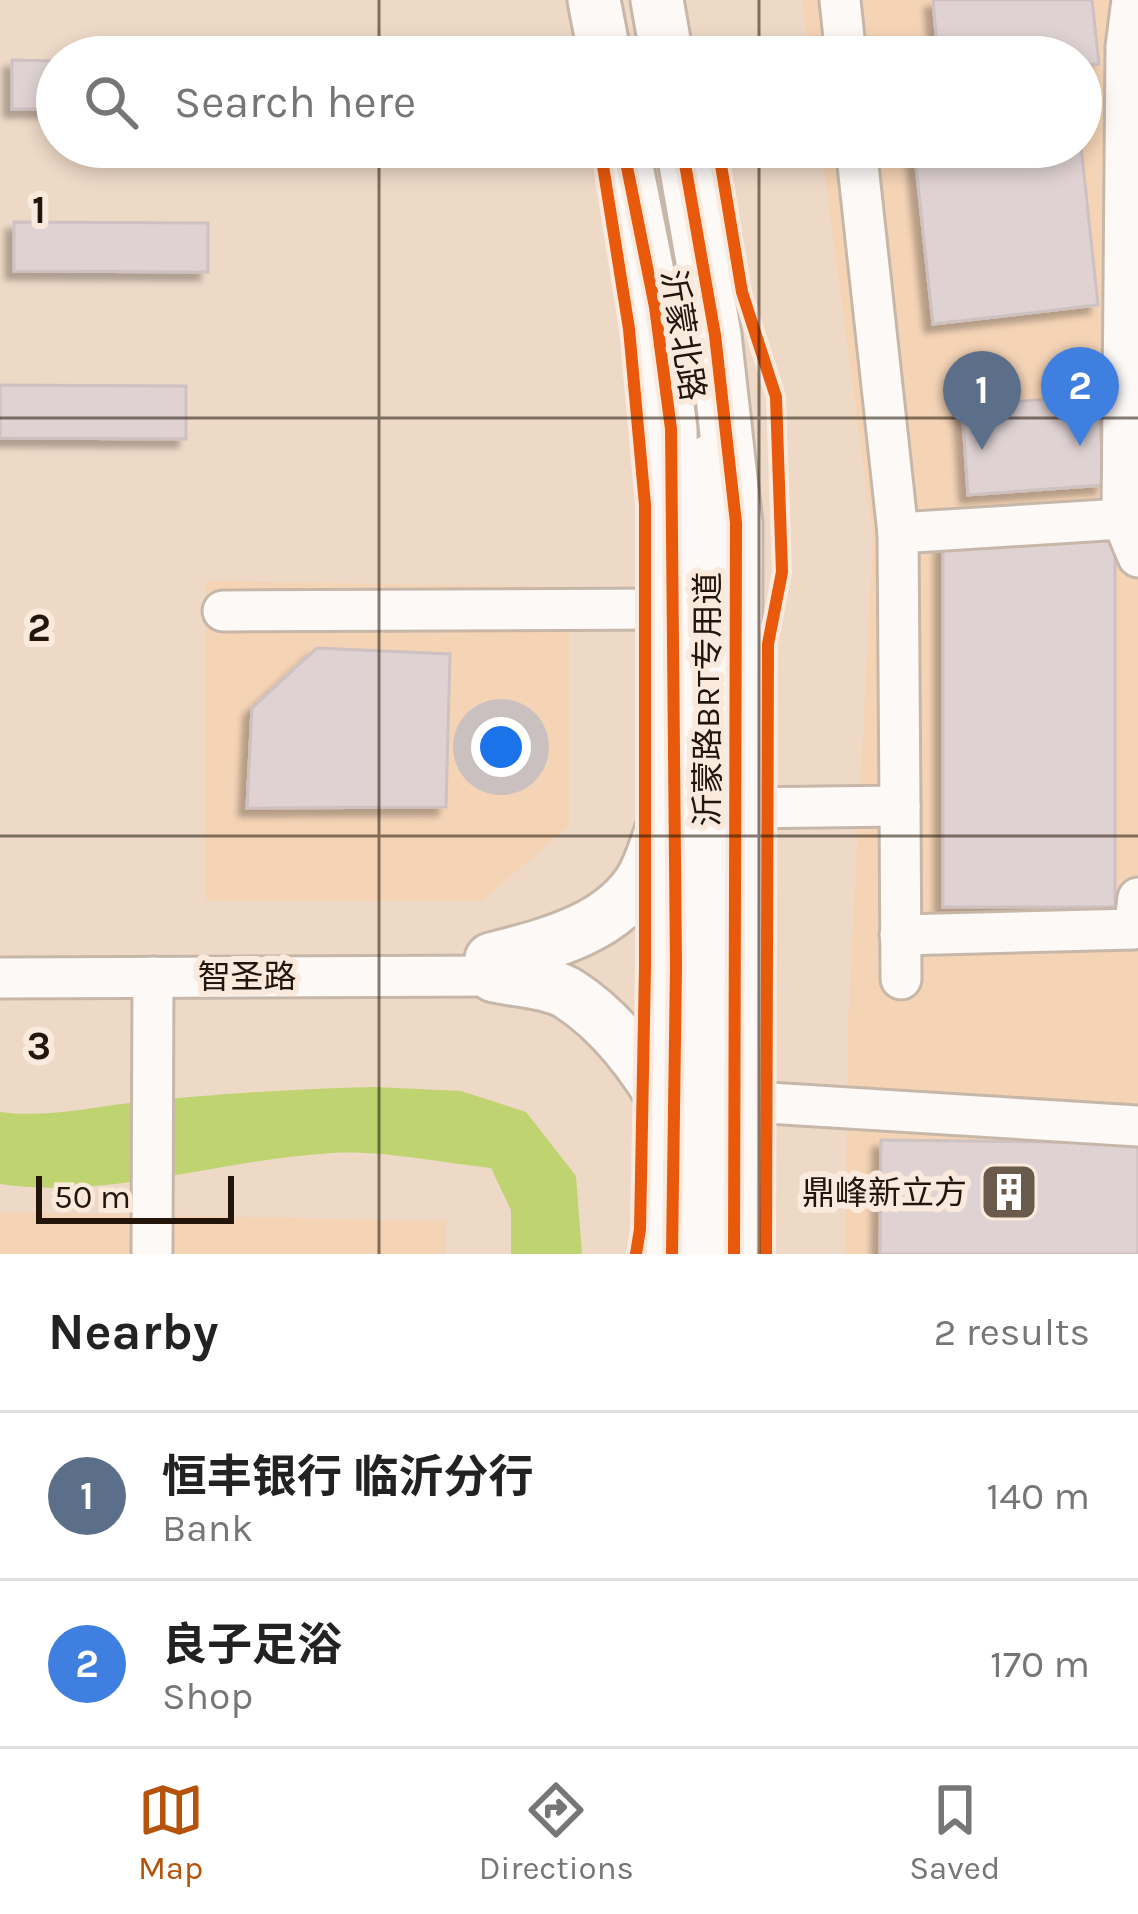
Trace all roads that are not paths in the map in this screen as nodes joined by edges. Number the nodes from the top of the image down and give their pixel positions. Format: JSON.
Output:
{"nodes":[{"id":1,"x":594,"y":0,"type":"edge"},
{"id":2,"x":634,"y":0,"type":"edge"},
{"id":3,"x":657,"y":0,"type":"edge"},
{"id":4,"x":840,"y":0,"type":"edge"},
{"id":5,"x":1132,"y":0,"type":"edge"},
{"id":6,"x":601,"y":36,"type":"edge"},
{"id":7,"x":641,"y":36,"type":"edge"},
{"id":8,"x":663,"y":36,"type":"edge"},
{"id":9,"x":844,"y":36,"type":"edge"},
{"id":10,"x":627,"y":168,"type":"edge"},
{"id":11,"x":666,"y":168,"type":"edge"},
{"id":12,"x":686,"y":168,"type":"edge"},
{"id":13,"x":858,"y":168,"type":"edge"},
{"id":14,"x":1122,"y":519,"type":"junction"},
{"id":15,"x":898,"y":533,"type":"junction"},
{"id":16,"x":1138,"y":557,"type":"edge"},
{"id":17,"x":672,"y":609,"type":"junction"},
{"id":18,"x":223,"y":611,"type":"dead end"},
{"id":19,"x":674,"y":800,"type":"junction"},
{"id":20,"x":900,"y":806,"type":"junction"},
{"id":21,"x":736,"y":808,"type":"junction"},
{"id":22,"x":1138,"y":898,"type":"edge"},
{"id":23,"x":900,"y":935,"type":"junction"},
{"id":24,"x":0,"y":960,"type":"edge"},
{"id":25,"x":493,"y":967,"type":"junction"},
{"id":26,"x":154,"y":977,"type":"junction"},
{"id":27,"x":0,"y":978,"type":"edge"},
{"id":28,"x":901,"y":979,"type":"dead end"},
{"id":29,"x":736,"y":1101,"type":"junction"},
{"id":30,"x":674,"y":1117,"type":"junction"},
{"id":31,"x":1138,"y":1126,"type":"edge"},
{"id":32,"x":152,"y":1254,"type":"edge"},
{"id":33,"x":672,"y":1254,"type":"edge"},
{"id":34,"x":704,"y":1254,"type":"edge"},
{"id":35,"x":734,"y":1254,"type":"edge"}],
"edges":[{"from":1,"to":6,"type":"main road"},
{"from":2,"to":7,"type":"street"},
{"from":3,"to":8,"type":"main road"},
{"from":4,"to":9,"type":"street"},
{"from":5,"to":14,"type":"street"},
{"from":10,"to":17,"type":"main road","name":"沂蒙北路"},
{"from":11,"to":34,"type":"street","name":"沂蒙路BRT专用道"},
{"from":12,"to":21,"type":"main road","name":"沂蒙北路"},
{"from":13,"to":15,"type":"street"},
{"from":14,"to":15,"type":"street"},
{"from":14,"to":16,"type":"street"},
{"from":15,"to":20,"type":"street"},
{"from":17,"to":18,"type":"street"},
{"from":17,"to":19,"type":"main road","name":"沂蒙北路"},
{"from":19,"to":25,"type":"main road"},
{"from":19,"to":30,"type":"main road","name":"沂蒙北路"},
{"from":20,"to":21,"type":"street"},
{"from":20,"to":23,"type":"street"},
{"from":21,"to":29,"type":"main road","name":"沂蒙北路"},
{"from":22,"to":23,"type":"street"},
{"from":23,"to":28,"type":"street"},
{"from":24,"to":25,"type":"street","name":"智圣路"},
{"from":25,"to":26,"type":"street","name":"智圣路"},
{"from":25,"to":30,"type":"main road"},
{"from":26,"to":27,"type":"street","name":"智圣路"},
{"from":26,"to":32,"type":"street"},
{"from":29,"to":31,"type":"street"},
{"from":29,"to":35,"type":"main road","name":"沂蒙北路"},
{"from":30,"to":33,"type":"main road","name":"沂蒙北路"}]}
